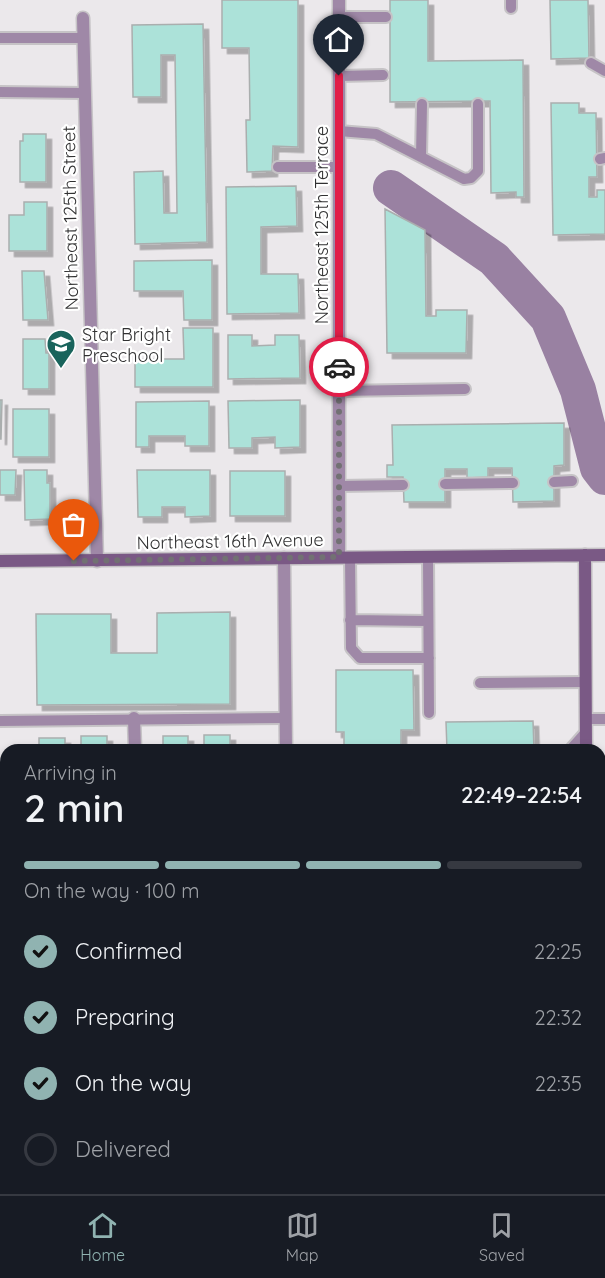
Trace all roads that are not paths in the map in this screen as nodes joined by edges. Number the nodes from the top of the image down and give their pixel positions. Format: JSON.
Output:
{"nodes":[{"id":1,"x":339,"y":0,"type":"edge"},
{"id":2,"x":386,"y":16,"type":"dead end"},
{"id":3,"x":339,"y":17,"type":"junction"},
{"id":4,"x":83,"y":18,"type":"dead end"},
{"id":5,"x":0,"y":38,"type":"edge"},
{"id":6,"x":84,"y":38,"type":"junction"},
{"id":7,"x":591,"y":63,"type":"dead end"},
{"id":8,"x":605,"y":71,"type":"edge"},
{"id":9,"x":383,"y":75,"type":"dead end"},
{"id":10,"x":339,"y":76,"type":"junction"},
{"id":11,"x":0,"y":92,"type":"edge"},
{"id":12,"x":85,"y":93,"type":"junction"},
{"id":13,"x":422,"y":104,"type":"dead end"},
{"id":14,"x":478,"y":104,"type":"dead end"},
{"id":15,"x":339,"y":130,"type":"junction"},
{"id":16,"x":421,"y":157,"type":"junction"},
{"id":17,"x":339,"y":166,"type":"junction"},
{"id":18,"x":278,"y":167,"type":"dead end"},
{"id":19,"x":465,"y":389,"type":"dead end"},
{"id":20,"x":339,"y":391,"type":"junction"},
{"id":21,"x":572,"y":481,"type":"dead end"},
{"id":22,"x":554,"y":482,"type":"dead end"},
{"id":23,"x":513,"y":483,"type":"dead end"},
{"id":24,"x":445,"y":484,"type":"dead end"},
{"id":25,"x":403,"y":485,"type":"dead end"},
{"id":26,"x":339,"y":486,"type":"junction"},
{"id":27,"x":585,"y":555,"type":"junction"},
{"id":28,"x":605,"y":555,"type":"edge"},
{"id":29,"x":345,"y":557,"type":"junction"},
{"id":30,"x":428,"y":557,"type":"junction"},
{"id":31,"x":284,"y":558,"type":"junction"},
{"id":32,"x":0,"y":561,"type":"edge"},
{"id":33,"x":97,"y":561,"type":"junction"},
{"id":34,"x":350,"y":621,"type":"junction"},
{"id":35,"x":428,"y":621,"type":"junction"},
{"id":36,"x":429,"y":658,"type":"junction"},
{"id":37,"x":585,"y":682,"type":"junction"},
{"id":38,"x":480,"y":683,"type":"dead end"},
{"id":39,"x":429,"y":713,"type":"dead end"},
{"id":40,"x":134,"y":718,"type":"junction"},
{"id":41,"x":285,"y":718,"type":"junction"},
{"id":42,"x":605,"y":719,"type":"edge"},
{"id":43,"x":0,"y":721,"type":"edge"},
{"id":44,"x":586,"y":726,"type":"junction"},
{"id":45,"x":135,"y":744,"type":"edge"},
{"id":46,"x":286,"y":744,"type":"edge"},
{"id":47,"x":574,"y":744,"type":"edge"},
{"id":48,"x":586,"y":744,"type":"edge"}],
"edges":[{"from":1,"to":3,"type":"street","name":"Northeast 125th Terrace"},
{"from":2,"to":3,"type":"lane"},
{"from":3,"to":10,"type":"street","name":"Northeast 125th Terrace"},
{"from":4,"to":6,"type":"street","name":"Northeast 125th Street"},
{"from":5,"to":6,"type":"lane"},
{"from":6,"to":12,"type":"street","name":"Northeast 125th Street"},
{"from":7,"to":8,"type":"lane"},
{"from":9,"to":10,"type":"lane"},
{"from":10,"to":15,"type":"street","name":"Northeast 125th Terrace"},
{"from":11,"to":12,"type":"lane"},
{"from":12,"to":33,"type":"street","name":"Northeast 125th Street"},
{"from":13,"to":16,"type":"lane"},
{"from":14,"to":16,"type":"lane"},
{"from":15,"to":16,"type":"lane"},
{"from":15,"to":17,"type":"street","name":"Northeast 125th Terrace"},
{"from":17,"to":18,"type":"lane"},
{"from":17,"to":20,"type":"street","name":"Northeast 125th Terrace"},
{"from":19,"to":20,"type":"lane"},
{"from":20,"to":26,"type":"street","name":"Northeast 125th Terrace"},
{"from":21,"to":22,"type":"lane"},
{"from":23,"to":24,"type":"lane"},
{"from":25,"to":26,"type":"lane"},
{"from":26,"to":29,"type":"street","name":"Northeast 125th Terrace"},
{"from":27,"to":28,"type":"street","name":"Northeast 16th Avenue"},
{"from":27,"to":30,"type":"street","name":"Northeast 16th Avenue"},
{"from":27,"to":37,"type":"street"},
{"from":29,"to":30,"type":"street","name":"Northeast 16th Avenue"},
{"from":29,"to":31,"type":"street","name":"Northeast 16th Avenue"},
{"from":29,"to":34,"type":"lane"},
{"from":30,"to":35,"type":"lane"},
{"from":31,"to":33,"type":"street","name":"Northeast 16th Avenue"},
{"from":31,"to":41,"type":"street"},
{"from":32,"to":33,"type":"street","name":"Northeast 16th Avenue"},
{"from":34,"to":35,"type":"lane"},
{"from":34,"to":36,"type":"lane"},
{"from":35,"to":36,"type":"lane"},
{"from":36,"to":39,"type":"lane"},
{"from":37,"to":38,"type":"lane"},
{"from":37,"to":44,"type":"street"},
{"from":40,"to":41,"type":"lane"},
{"from":40,"to":43,"type":"lane"},
{"from":40,"to":45,"type":"street"},
{"from":41,"to":46,"type":"street"},
{"from":42,"to":44,"type":"lane"},
{"from":44,"to":47,"type":"lane"},
{"from":44,"to":48,"type":"street"}]}
